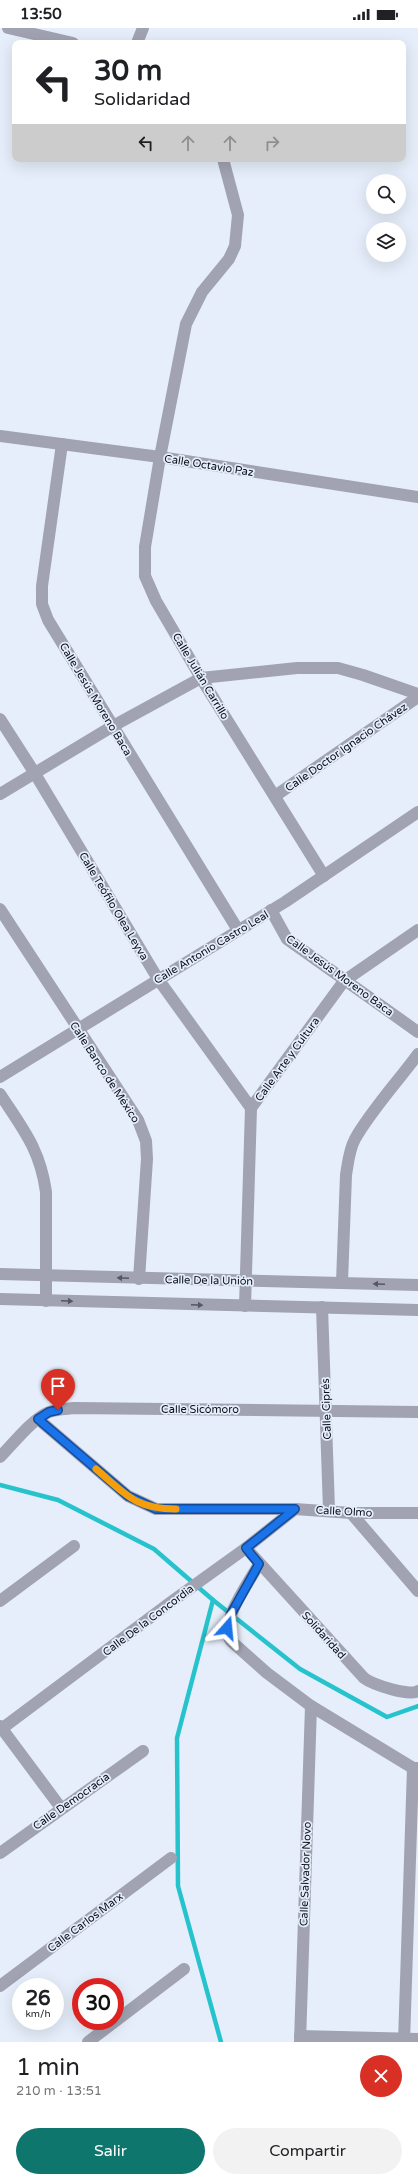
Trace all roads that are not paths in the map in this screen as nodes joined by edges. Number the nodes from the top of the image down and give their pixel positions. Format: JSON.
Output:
{"nodes":[{"id":1,"x":8,"y":28,"type":"edge"},
{"id":2,"x":143,"y":28,"type":"edge"},
{"id":3,"x":33,"y":30,"type":"edge"},
{"id":4,"x":64,"y":40,"type":"edge"},
{"id":5,"x":138,"y":40,"type":"edge"},
{"id":6,"x":224,"y":162,"type":"edge"},
{"id":7,"x":0,"y":436,"type":"edge"},
{"id":8,"x":62,"y":444,"type":"junction"},
{"id":9,"x":160,"y":457,"type":"junction"},
{"id":10,"x":418,"y":497,"type":"edge"},
{"id":11,"x":201,"y":678,"type":"junction"},
{"id":12,"x":418,"y":694,"type":"edge"},
{"id":13,"x":418,"y":698,"type":"edge"},
{"id":14,"x":0,"y":719,"type":"edge"},
{"id":15,"x":112,"y":726,"type":"junction"},
{"id":16,"x":34,"y":772,"type":"junction"},
{"id":17,"x":0,"y":794,"type":"edge"},
{"id":18,"x":275,"y":796,"type":"junction"},
{"id":19,"x":418,"y":812,"type":"edge"},
{"id":20,"x":324,"y":876,"type":"junction"},
{"id":21,"x":0,"y":909,"type":"edge"},
{"id":22,"x":271,"y":910,"type":"junction"},
{"id":23,"x":238,"y":930,"type":"junction"},
{"id":24,"x":418,"y":930,"type":"edge"},
{"id":25,"x":158,"y":979,"type":"junction"},
{"id":26,"x":344,"y":981,"type":"junction"},
{"id":27,"x":78,"y":1029,"type":"junction"},
{"id":28,"x":418,"y":1032,"type":"edge"},
{"id":29,"x":418,"y":1054,"type":"edge"},
{"id":30,"x":0,"y":1077,"type":"edge"},
{"id":31,"x":0,"y":1094,"type":"edge"},
{"id":32,"x":251,"y":1108,"type":"junction"},
{"id":33,"x":0,"y":1274,"type":"edge"},
{"id":34,"x":47,"y":1275,"type":"junction"},
{"id":35,"x":139,"y":1279,"type":"junction"},
{"id":36,"x":248,"y":1281,"type":"junction"},
{"id":37,"x":342,"y":1282,"type":"junction"},
{"id":38,"x":418,"y":1285,"type":"edge"},
{"id":39,"x":0,"y":1299,"type":"edge"},
{"id":40,"x":46,"y":1301,"type":"junction"},
{"id":41,"x":245,"y":1306,"type":"junction"},
{"id":42,"x":322,"y":1307,"type":"junction"},
{"id":43,"x":418,"y":1310,"type":"edge"},
{"id":44,"x":326,"y":1410,"type":"junction"},
{"id":45,"x":418,"y":1412,"type":"edge"},
{"id":46,"x":38,"y":1419,"type":"junction"},
{"id":47,"x":0,"y":1458,"type":"edge"},
{"id":48,"x":295,"y":1509,"type":"junction"},
{"id":49,"x":330,"y":1510,"type":"junction"},
{"id":50,"x":351,"y":1513,"type":"junction"},
{"id":51,"x":418,"y":1513,"type":"edge"},
{"id":52,"x":74,"y":1546,"type":"dead end"},
{"id":53,"x":246,"y":1548,"type":"junction"},
{"id":54,"x":259,"y":1564,"type":"junction"},
{"id":55,"x":418,"y":1590,"type":"edge"},
{"id":56,"x":0,"y":1601,"type":"edge"},
{"id":57,"x":418,"y":1691,"type":"edge"},
{"id":58,"x":311,"y":1706,"type":"junction"},
{"id":59,"x":1,"y":1728,"type":"edge"},
{"id":60,"x":143,"y":1751,"type":"dead end"},
{"id":61,"x":416,"y":1768,"type":"edge"},
{"id":62,"x":61,"y":1808,"type":"junction"},
{"id":63,"x":0,"y":1853,"type":"edge"},
{"id":64,"x":171,"y":1858,"type":"dead end"},
{"id":65,"x":184,"y":1969,"type":"dead end"},
{"id":66,"x":0,"y":1986,"type":"edge"},
{"id":67,"x":300,"y":2039,"type":"edge"},
{"id":68,"x":418,"y":2039,"type":"edge"},
{"id":69,"x":404,"y":2040,"type":"edge"},
{"id":70,"x":88,"y":2042,"type":"edge"}],
"edges":[{"from":1,"to":3,"type":"street"},
{"from":2,"to":5,"type":"street"},
{"from":3,"to":4,"type":"street"},
{"from":6,"to":9,"type":"street","name":"Calle Julián Carrillo"},
{"from":7,"to":8,"type":"street","name":"Calle Octavio Paz"},
{"from":8,"to":9,"type":"street","name":"Calle Octavio Paz"},
{"from":8,"to":15,"type":"street","name":"Calle Jesús Moreno Baca"},
{"from":9,"to":10,"type":"street","name":"Calle Octavio Paz"},
{"from":9,"to":11,"type":"street","name":"Calle Julián Carrillo"},
{"from":11,"to":12,"type":"street"},
{"from":11,"to":15,"type":"street"},
{"from":11,"to":18,"type":"street","name":"Calle Julián Carrillo"},
{"from":13,"to":18,"type":"street","name":"Calle Doctor Ignacio Chávez"},
{"from":14,"to":16,"type":"street","name":"Calle Teófilo Olea Leyva"},
{"from":15,"to":16,"type":"street"},
{"from":15,"to":23,"type":"street","name":"Calle Jesús Moreno Baca"},
{"from":16,"to":17,"type":"street"},
{"from":16,"to":25,"type":"street","name":"Calle Teófilo Olea Leyva"},
{"from":18,"to":20,"type":"street","name":"Calle Julián Carrillo"},
{"from":19,"to":20,"type":"street","name":"Calle Antonio Castro Leal"},
{"from":20,"to":22,"type":"street","name":"Calle Antonio Castro Leal"},
{"from":21,"to":27,"type":"street","name":"Calle Banco de México"},
{"from":22,"to":23,"type":"street","name":"Calle Antonio Castro Leal"},
{"from":22,"to":26,"type":"street","name":"Calle Jesús Moreno Baca"},
{"from":23,"to":25,"type":"street","name":"Calle Antonio Castro Leal"},
{"from":24,"to":26,"type":"street","name":"Calle Arte y Cultura"},
{"from":25,"to":27,"type":"street","name":"Calle Antonio Castro Leal"},
{"from":25,"to":32,"type":"street","name":"Calle Teófilo Olea Leyva"},
{"from":26,"to":28,"type":"street","name":"Calle Jesús Moreno Baca"},
{"from":26,"to":32,"type":"street","name":"Calle Arte y Cultura"},
{"from":27,"to":30,"type":"street","name":"Calle Antonio Castro Leal"},
{"from":27,"to":35,"type":"street","name":"Calle Banco de México"},
{"from":29,"to":37,"type":"street"},
{"from":31,"to":34,"type":"street"},
{"from":32,"to":36,"type":"street","name":"Calle Arte y Cultura"},
{"from":33,"to":34,"type":"street","name":"Calle De la Unión"},
{"from":35,"to":34,"type":"street","name":"Calle De la Unión","one_way":true},
{"from":34,"to":40,"type":"street"},
{"from":35,"to":36,"type":"street","name":"Calle De la Unión"},
{"from":36,"to":37,"type":"street","name":"Calle De la Unión"},
{"from":36,"to":41,"type":"street","name":"Calle Arte y Cultura"},
{"from":38,"to":37,"type":"street","name":"Calle De la Unión","one_way":true},
{"from":39,"to":40,"type":"street"},
{"from":40,"to":41,"type":"street","one_way":true},
{"from":41,"to":42,"type":"street"},
{"from":42,"to":43,"type":"street"},
{"from":42,"to":44,"type":"street","name":"Calle Ciprés"},
{"from":44,"to":45,"type":"street","name":"Calle Sicómoro"},
{"from":44,"to":46,"type":"street","name":"Calle Sicómoro"},
{"from":44,"to":49,"type":"street","name":"Calle Ciprés"},
{"from":46,"to":47,"type":"street","name":"Calle Sicómoro"},
{"from":46,"to":48,"type":"street","name":"Calle Olmo"},
{"from":48,"to":49,"type":"street","name":"Calle Olmo"},
{"from":48,"to":53,"type":"street","name":"Calle De la Concordia"},
{"from":49,"to":50,"type":"street","name":"Calle Olmo"},
{"from":50,"to":51,"type":"street","name":"Calle Olmo"},
{"from":50,"to":55,"type":"street"},
{"from":52,"to":56,"type":"street"},
{"from":53,"to":54,"type":"street","name":"Solidaridad"},
{"from":53,"to":59,"type":"street","name":"Calle De la Concordia"},
{"from":54,"to":57,"type":"street","name":"Solidaridad"},
{"from":54,"to":58,"type":"street"},
{"from":58,"to":61,"type":"street"},
{"from":58,"to":67,"type":"street","name":"Calle Salvador Novo"},
{"from":59,"to":62,"type":"street"},
{"from":60,"to":62,"type":"street","name":"Calle Democracia"},
{"from":61,"to":69,"type":"street"},
{"from":62,"to":63,"type":"street","name":"Calle Democracia"},
{"from":64,"to":66,"type":"street","name":"Calle Carlos Marx"},
{"from":65,"to":70,"type":"street"},
{"from":67,"to":69,"type":"street"},
{"from":68,"to":69,"type":"street"}]}
